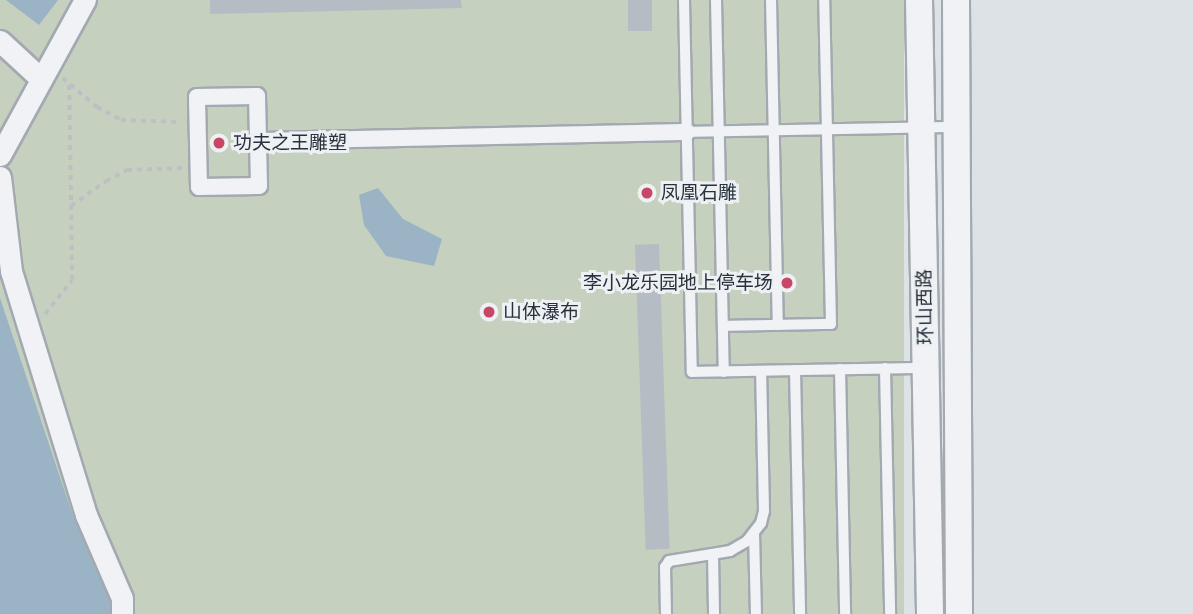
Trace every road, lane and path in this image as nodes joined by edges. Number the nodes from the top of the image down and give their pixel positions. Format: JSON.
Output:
{"nodes":[{"id":1,"x":85,"y":0,"type":"edge"},
{"id":2,"x":684,"y":0,"type":"edge"},
{"id":3,"x":716,"y":0,"type":"edge"},
{"id":4,"x":771,"y":0,"type":"edge"},
{"id":5,"x":824,"y":0,"type":"edge"},
{"id":6,"x":919,"y":0,"type":"edge"},
{"id":7,"x":956,"y":0,"type":"edge"},
{"id":8,"x":0,"y":41,"type":"edge"},
{"id":9,"x":45,"y":71,"type":"junction"},
{"id":10,"x":69,"y":84,"type":"junction"},
{"id":11,"x":197,"y":121,"type":"junction"},
{"id":12,"x":922,"y":127,"type":"junction"},
{"id":13,"x":956,"y":127,"type":"junction"},
{"id":14,"x":827,"y":130,"type":"junction"},
{"id":15,"x":774,"y":131,"type":"junction"},
{"id":16,"x":687,"y":132,"type":"junction"},
{"id":17,"x":719,"y":132,"type":"junction"},
{"id":18,"x":258,"y":141,"type":"junction"},
{"id":19,"x":0,"y":155,"type":"edge"},
{"id":20,"x":199,"y":168,"type":"junction"},
{"id":21,"x":0,"y":177,"type":"edge"},
{"id":22,"x":71,"y":206,"type":"junction"},
{"id":23,"x":778,"y":325,"type":"junction"},
{"id":24,"x":723,"y":326,"type":"junction"},
{"id":25,"x":30,"y":333,"type":"junction"},
{"id":26,"x":885,"y":368,"type":"junction"},
{"id":27,"x":926,"y":368,"type":"junction"},
{"id":28,"x":839,"y":369,"type":"junction"},
{"id":29,"x":795,"y":370,"type":"junction"},
{"id":30,"x":761,"y":371,"type":"junction"},
{"id":31,"x":724,"y":372,"type":"junction"},
{"id":32,"x":754,"y":533,"type":"junction"},
{"id":33,"x":713,"y":554,"type":"junction"},
{"id":34,"x":122,"y":614,"type":"edge"},
{"id":35,"x":666,"y":614,"type":"edge"},
{"id":36,"x":715,"y":614,"type":"edge"},
{"id":37,"x":756,"y":614,"type":"edge"},
{"id":38,"x":800,"y":614,"type":"edge"},
{"id":39,"x":845,"y":614,"type":"edge"},
{"id":40,"x":890,"y":614,"type":"edge"},
{"id":41,"x":930,"y":614,"type":"edge"},
{"id":42,"x":959,"y":614,"type":"edge"}],
"edges":[{"from":1,"to":9,"type":"street"},
{"from":2,"to":16,"type":"lane"},
{"from":3,"to":17,"type":"lane"},
{"from":4,"to":15,"type":"lane"},
{"from":5,"to":14,"type":"lane"},
{"from":6,"to":12,"type":"street","name":"环山西路"},
{"from":7,"to":13,"type":"street","name":"环山西路"},
{"from":8,"to":9,"type":"street"},
{"from":9,"to":10,"type":"path"},
{"from":9,"to":19,"type":"street"},
{"from":10,"to":11,"type":"path"},
{"from":10,"to":22,"type":"path"},
{"from":11,"to":18,"type":"street"},
{"from":11,"to":20,"type":"street"},
{"from":12,"to":13,"type":"lane"},
{"from":12,"to":14,"type":"lane"},
{"from":12,"to":27,"type":"street","name":"环山西路"},
{"from":13,"to":42,"type":"street","name":"环山西路"},
{"from":14,"to":15,"type":"lane"},
{"from":14,"to":23,"type":"lane"},
{"from":15,"to":17,"type":"lane"},
{"from":15,"to":23,"type":"lane"},
{"from":16,"to":17,"type":"lane"},
{"from":16,"to":18,"type":"street"},
{"from":16,"to":31,"type":"lane"},
{"from":17,"to":24,"type":"lane"},
{"from":18,"to":20,"type":"street"},
{"from":20,"to":22,"type":"path"},
{"from":21,"to":25,"type":"street"},
{"from":22,"to":25,"type":"path"},
{"from":23,"to":24,"type":"lane"},
{"from":24,"to":31,"type":"lane"},
{"from":25,"to":34,"type":"street"},
{"from":26,"to":27,"type":"lane"},
{"from":26,"to":28,"type":"lane"},
{"from":26,"to":40,"type":"lane"},
{"from":27,"to":41,"type":"street","name":"环山西路"},
{"from":28,"to":29,"type":"lane"},
{"from":28,"to":39,"type":"lane"},
{"from":29,"to":30,"type":"lane"},
{"from":29,"to":38,"type":"lane"},
{"from":30,"to":31,"type":"lane"},
{"from":30,"to":32,"type":"lane"},
{"from":32,"to":33,"type":"lane"},
{"from":32,"to":37,"type":"lane"},
{"from":33,"to":35,"type":"lane"},
{"from":33,"to":36,"type":"lane"}]}
